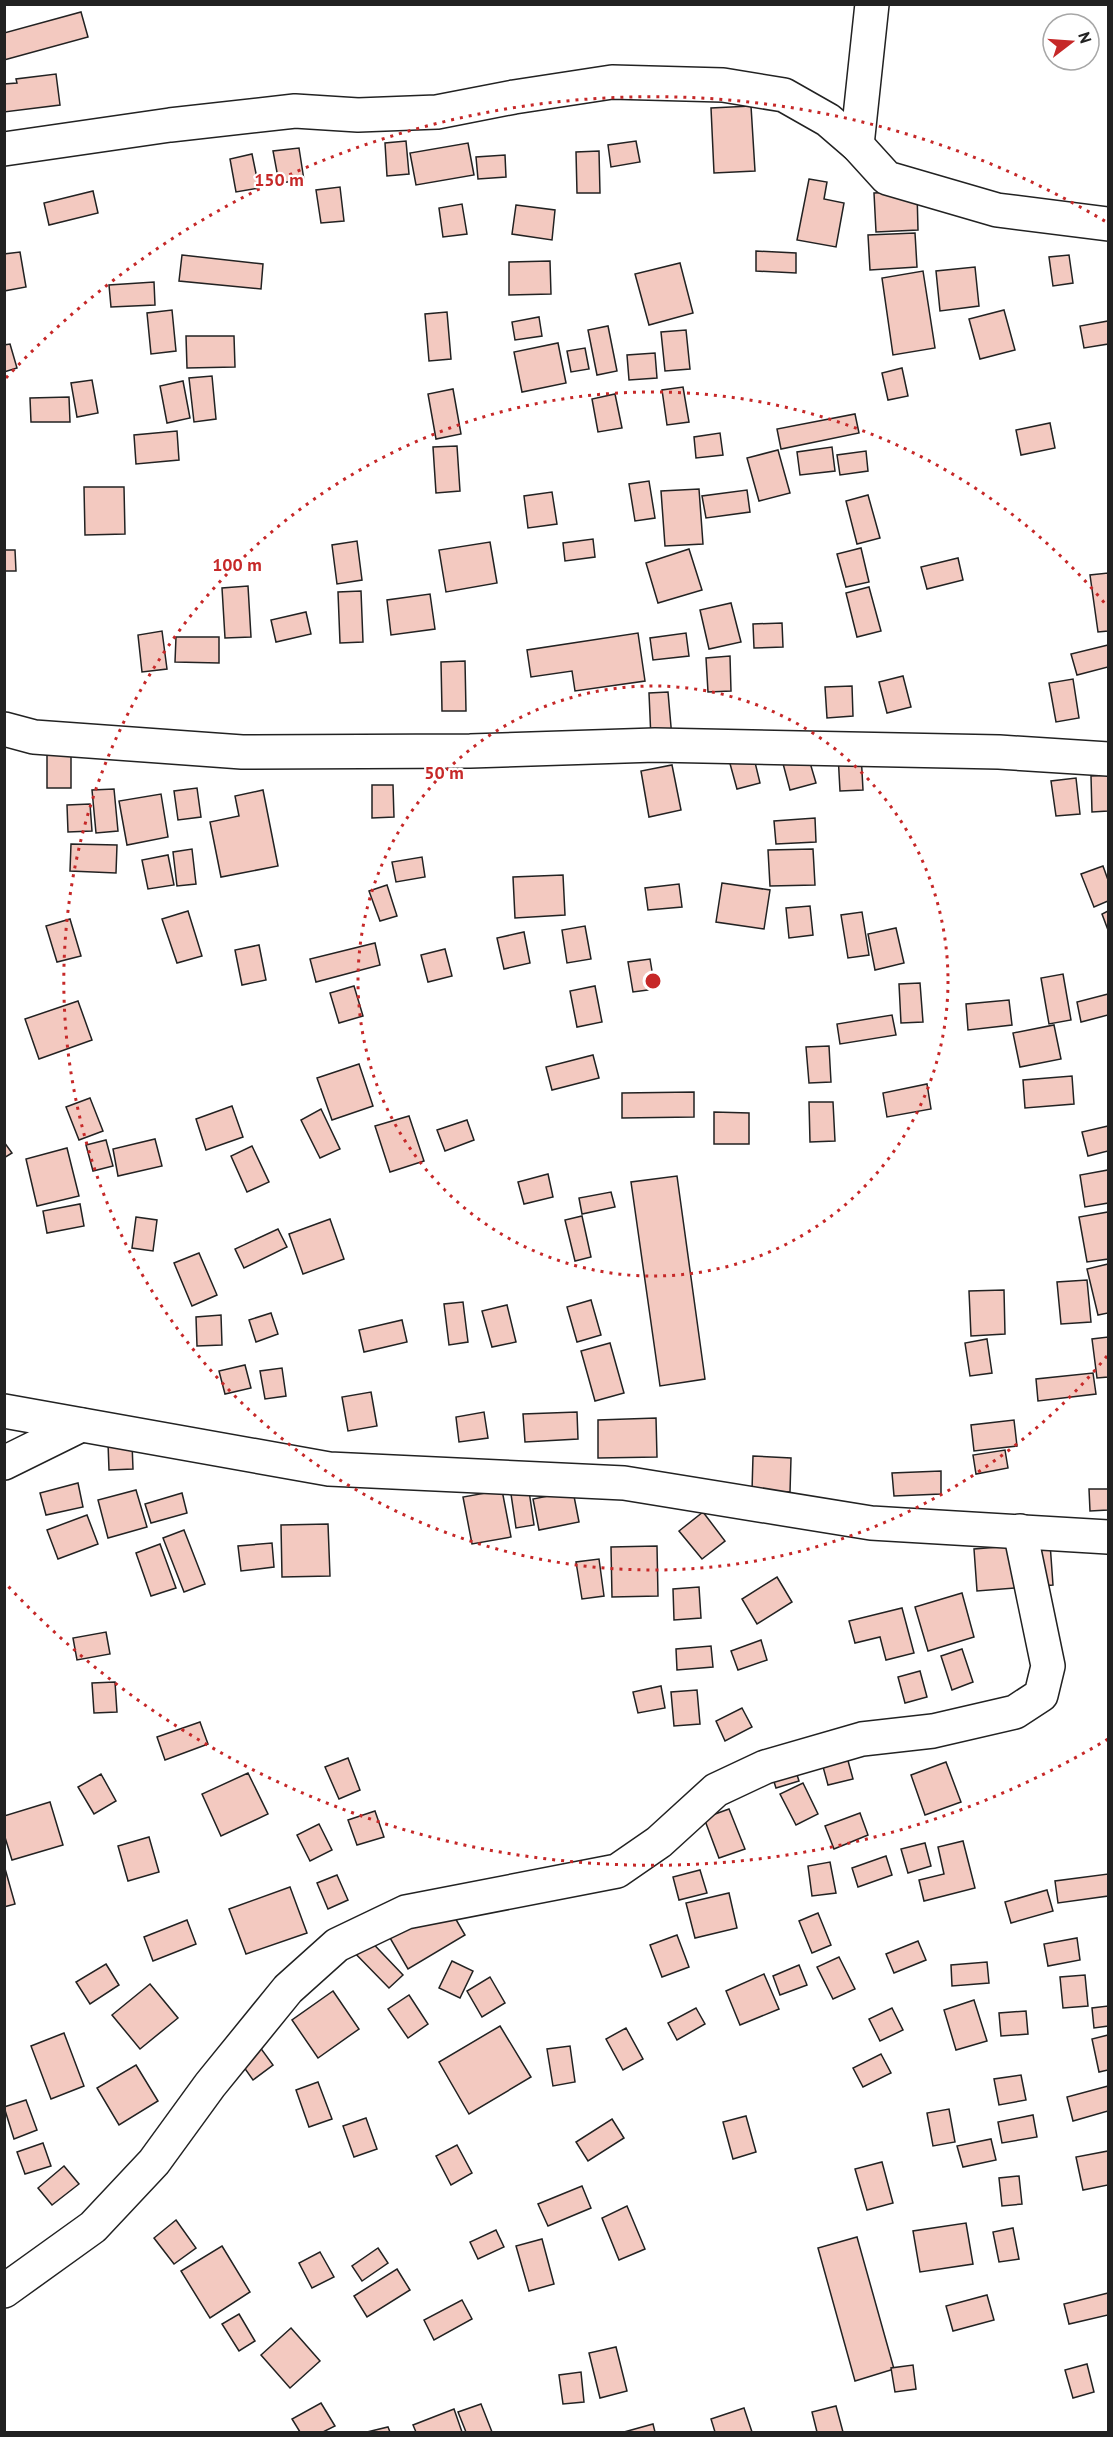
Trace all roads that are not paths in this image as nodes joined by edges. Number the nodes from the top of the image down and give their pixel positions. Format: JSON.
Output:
{"nodes":[{"id":1,"x":872,"y":4,"type":"edge"},
{"id":2,"x":857,"y":144,"type":"junction"},
{"id":3,"x":4,"y":148,"type":"edge"},
{"id":4,"x":1108,"y":224,"type":"edge"},
{"id":5,"x":4,"y":729,"type":"edge"},
{"id":6,"x":1108,"y":759,"type":"edge"},
{"id":7,"x":4,"y":1411,"type":"edge"},
{"id":8,"x":81,"y":1425,"type":"junction"},
{"id":9,"x":4,"y":1463,"type":"edge"},
{"id":10,"x":1020,"y":1531,"type":"junction"},
{"id":11,"x":1108,"y":1537,"type":"edge"},
{"id":12,"x":4,"y":2291,"type":"edge"}],
"edges":[{"from":1,"to":2,"type":"street"},
{"from":2,"to":3,"type":"street"},
{"from":2,"to":4,"type":"street"},
{"from":5,"to":6,"type":"street"},
{"from":7,"to":8,"type":"street"},
{"from":8,"to":9,"type":"street"},
{"from":8,"to":10,"type":"street"},
{"from":10,"to":11,"type":"street"},
{"from":10,"to":12,"type":"street"}]}
